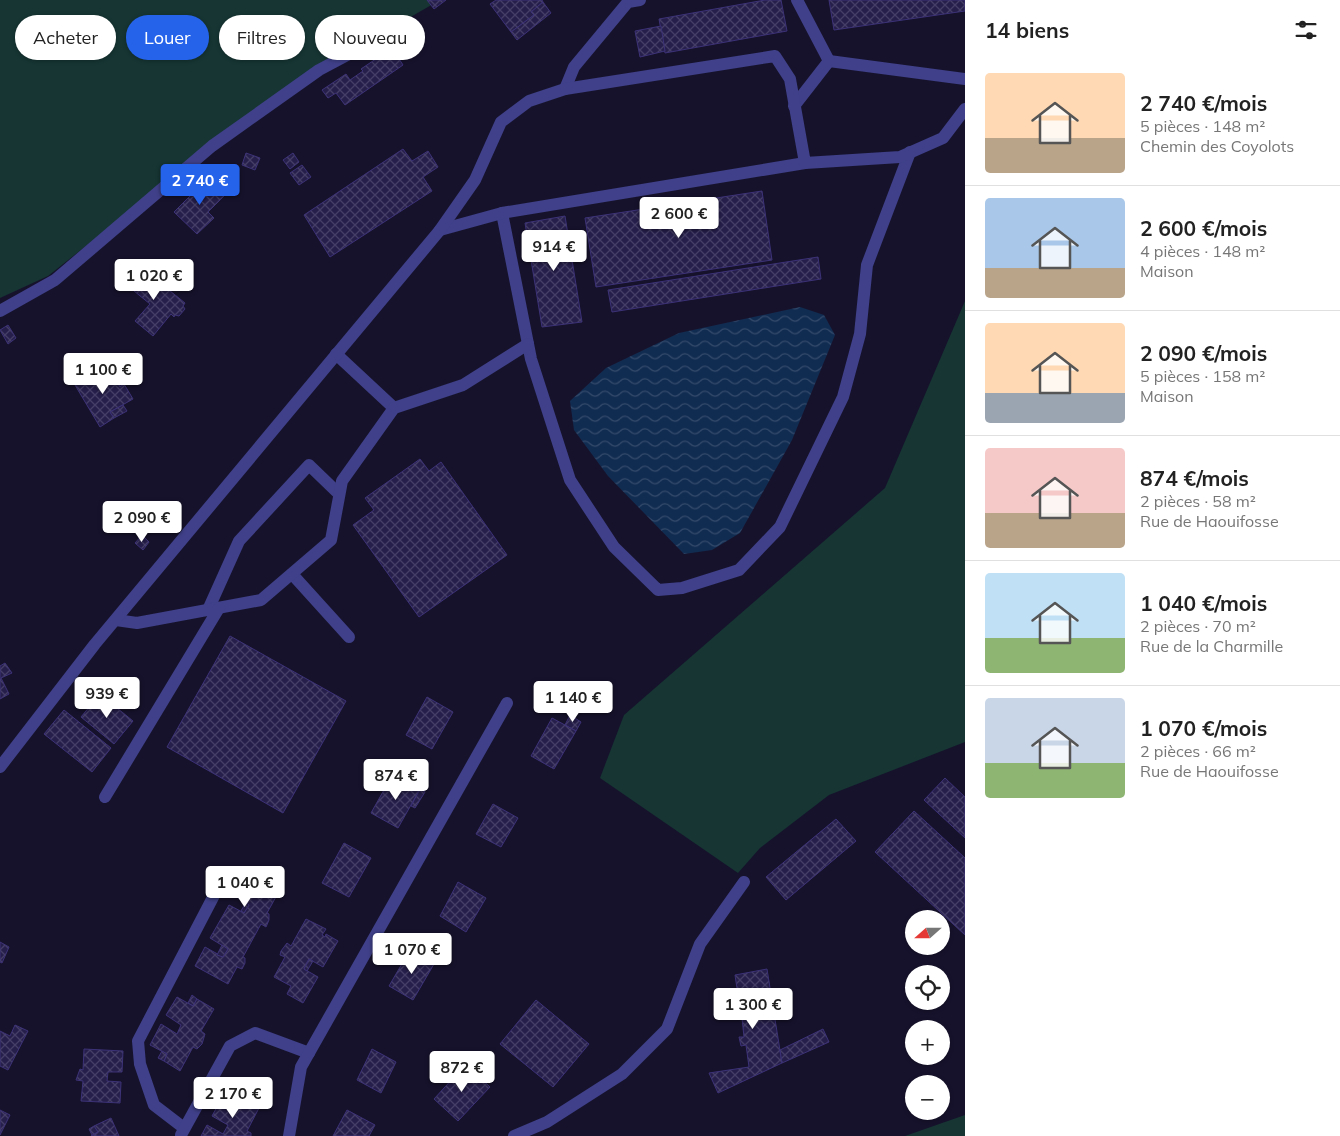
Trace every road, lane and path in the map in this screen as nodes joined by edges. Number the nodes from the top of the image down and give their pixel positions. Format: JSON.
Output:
{"nodes":[{"id":1,"x":797,"y":0,"type":"edge"},
{"id":2,"x":632,"y":1,"type":"edge"},
{"id":3,"x":339,"y":60,"type":"edge"},
{"id":4,"x":829,"y":62,"type":"junction"},
{"id":5,"x":965,"y":79,"type":"edge"},
{"id":6,"x":565,"y":89,"type":"junction"},
{"id":7,"x":794,"y":106,"type":"junction"},
{"id":8,"x":965,"y":109,"type":"edge"},
{"id":9,"x":910,"y":152,"type":"junction"},
{"id":10,"x":805,"y":163,"type":"junction"},
{"id":11,"x":502,"y":213,"type":"junction"},
{"id":12,"x":440,"y":230,"type":"junction"},
{"id":13,"x":0,"y":311,"type":"edge"},
{"id":14,"x":528,"y":344,"type":"junction"},
{"id":15,"x":336,"y":354,"type":"junction"},
{"id":16,"x":394,"y":408,"type":"junction"},
{"id":17,"x":339,"y":494,"type":"junction"},
{"id":18,"x":292,"y":574,"type":"junction"},
{"id":19,"x":213,"y":609,"type":"junction"},
{"id":20,"x":116,"y":620,"type":"junction"},
{"id":21,"x":349,"y":637,"type":"dead end"},
{"id":22,"x":507,"y":703,"type":"dead end"},
{"id":23,"x":0,"y":767,"type":"edge"},
{"id":24,"x":105,"y":797,"type":"dead end"},
{"id":25,"x":221,"y":882,"type":"dead end"},
{"id":26,"x":744,"y":882,"type":"dead end"},
{"id":27,"x":310,"y":1052,"type":"junction"},
{"id":28,"x":182,"y":1132,"type":"edge"},
{"id":29,"x":289,"y":1136,"type":"edge"},
{"id":30,"x":514,"y":1136,"type":"edge"}],
"edges":[{"from":1,"to":4,"type":"street"},
{"from":2,"to":6,"type":"street"},
{"from":3,"to":13,"type":"street"},
{"from":4,"to":5,"type":"street"},
{"from":4,"to":7,"type":"street"},
{"from":6,"to":7,"type":"street"},
{"from":6,"to":12,"type":"street"},
{"from":7,"to":10,"type":"street"},
{"from":8,"to":9,"type":"street"},
{"from":9,"to":10,"type":"street"},
{"from":9,"to":14,"type":"street"},
{"from":10,"to":11,"type":"street"},
{"from":11,"to":12,"type":"street"},
{"from":11,"to":14,"type":"street"},
{"from":12,"to":15,"type":"street"},
{"from":14,"to":16,"type":"street"},
{"from":15,"to":16,"type":"street"},
{"from":15,"to":20,"type":"street"},
{"from":16,"to":17,"type":"street"},
{"from":17,"to":18,"type":"street"},
{"from":17,"to":19,"type":"street"},
{"from":18,"to":19,"type":"street"},
{"from":18,"to":21,"type":"street"},
{"from":19,"to":20,"type":"street"},
{"from":19,"to":24,"type":"street"},
{"from":20,"to":23,"type":"street"},
{"from":22,"to":27,"type":"street"},
{"from":25,"to":28,"type":"street"},
{"from":26,"to":30,"type":"street"},
{"from":27,"to":28,"type":"street"},
{"from":27,"to":29,"type":"street"}]}
